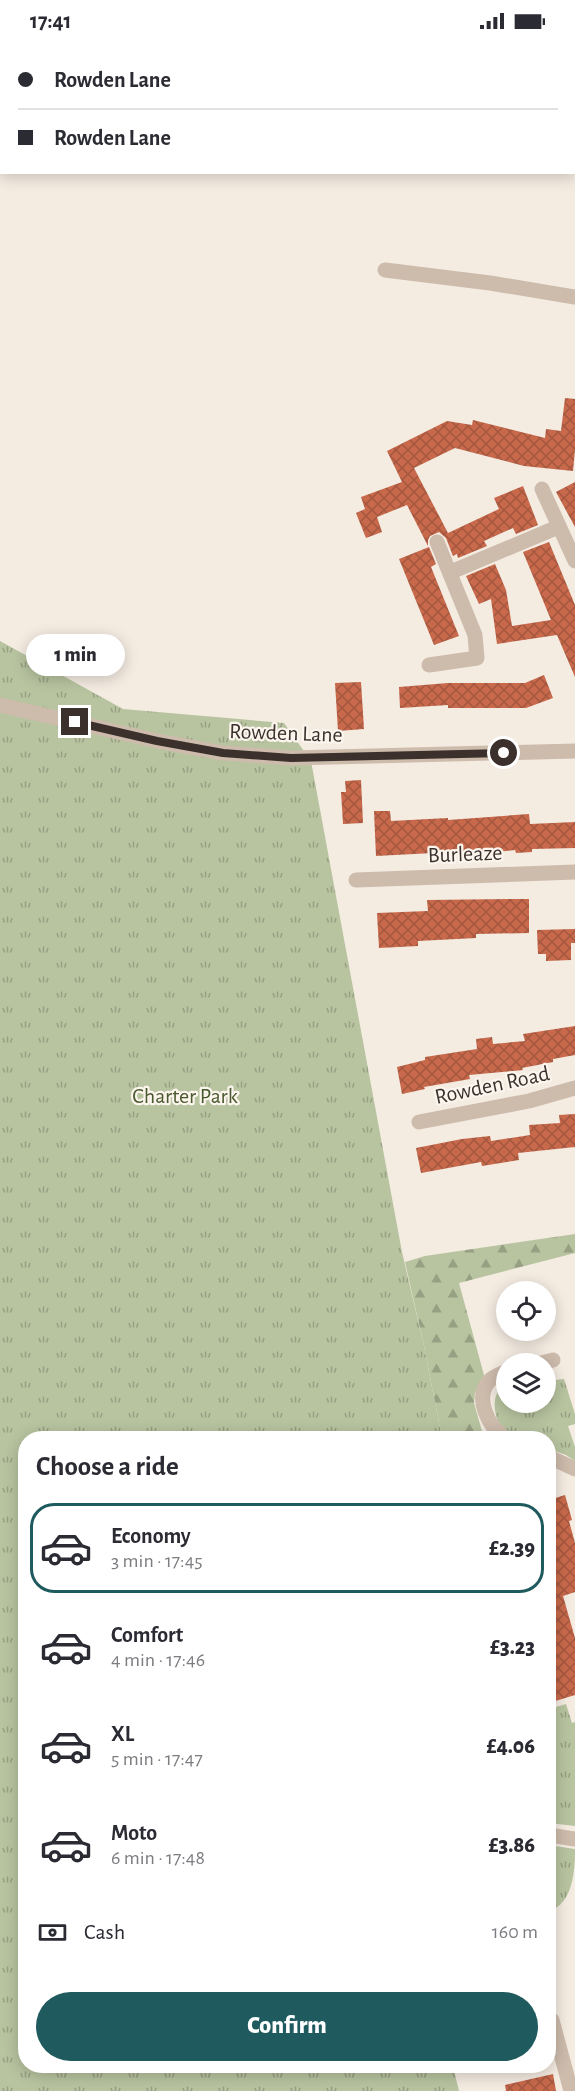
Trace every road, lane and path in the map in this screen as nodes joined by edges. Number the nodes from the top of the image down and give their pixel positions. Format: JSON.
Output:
{"nodes":[{"id":1,"x":385,"y":270,"type":"dead end"},
{"id":2,"x":575,"y":297,"type":"edge"},
{"id":3,"x":542,"y":489,"type":"dead end"},
{"id":4,"x":558,"y":527,"type":"junction"},
{"id":5,"x":437,"y":542,"type":"dead end"},
{"id":6,"x":575,"y":561,"type":"edge"},
{"id":7,"x":451,"y":572,"type":"junction"},
{"id":8,"x":429,"y":665,"type":"dead end"},
{"id":9,"x":0,"y":705,"type":"edge"},
{"id":10,"x":575,"y":751,"type":"edge"},
{"id":11,"x":575,"y":872,"type":"edge"},
{"id":12,"x":356,"y":880,"type":"dead end"},
{"id":13,"x":575,"y":1088,"type":"edge"},
{"id":14,"x":418,"y":1122,"type":"dead end"},
{"id":15,"x":496,"y":1376,"type":"edge"},
{"id":16,"x":497,"y":1431,"type":"edge"},
{"id":17,"x":556,"y":1460,"type":"edge"},
{"id":18,"x":575,"y":1469,"type":"edge"},
{"id":19,"x":556,"y":1836,"type":"edge"},
{"id":20,"x":575,"y":1839,"type":"edge"},
{"id":21,"x":556,"y":2035,"type":"edge"},
{"id":22,"x":571,"y":2091,"type":"edge"}],
"edges":[{"from":1,"to":2,"type":"street"},
{"from":3,"to":4,"type":"street"},
{"from":4,"to":6,"type":"street"},
{"from":4,"to":7,"type":"street"},
{"from":5,"to":7,"type":"street"},
{"from":7,"to":8,"type":"street"},
{"from":9,"to":10,"type":"street","name":"Rowden Lane"},
{"from":11,"to":12,"type":"street","name":"Burleaze"},
{"from":13,"to":14,"type":"street","name":"Rowden Road"},
{"from":15,"to":16,"type":"street"},
{"from":17,"to":18,"type":"street"},
{"from":19,"to":20,"type":"street"},
{"from":21,"to":22,"type":"street"}]}
